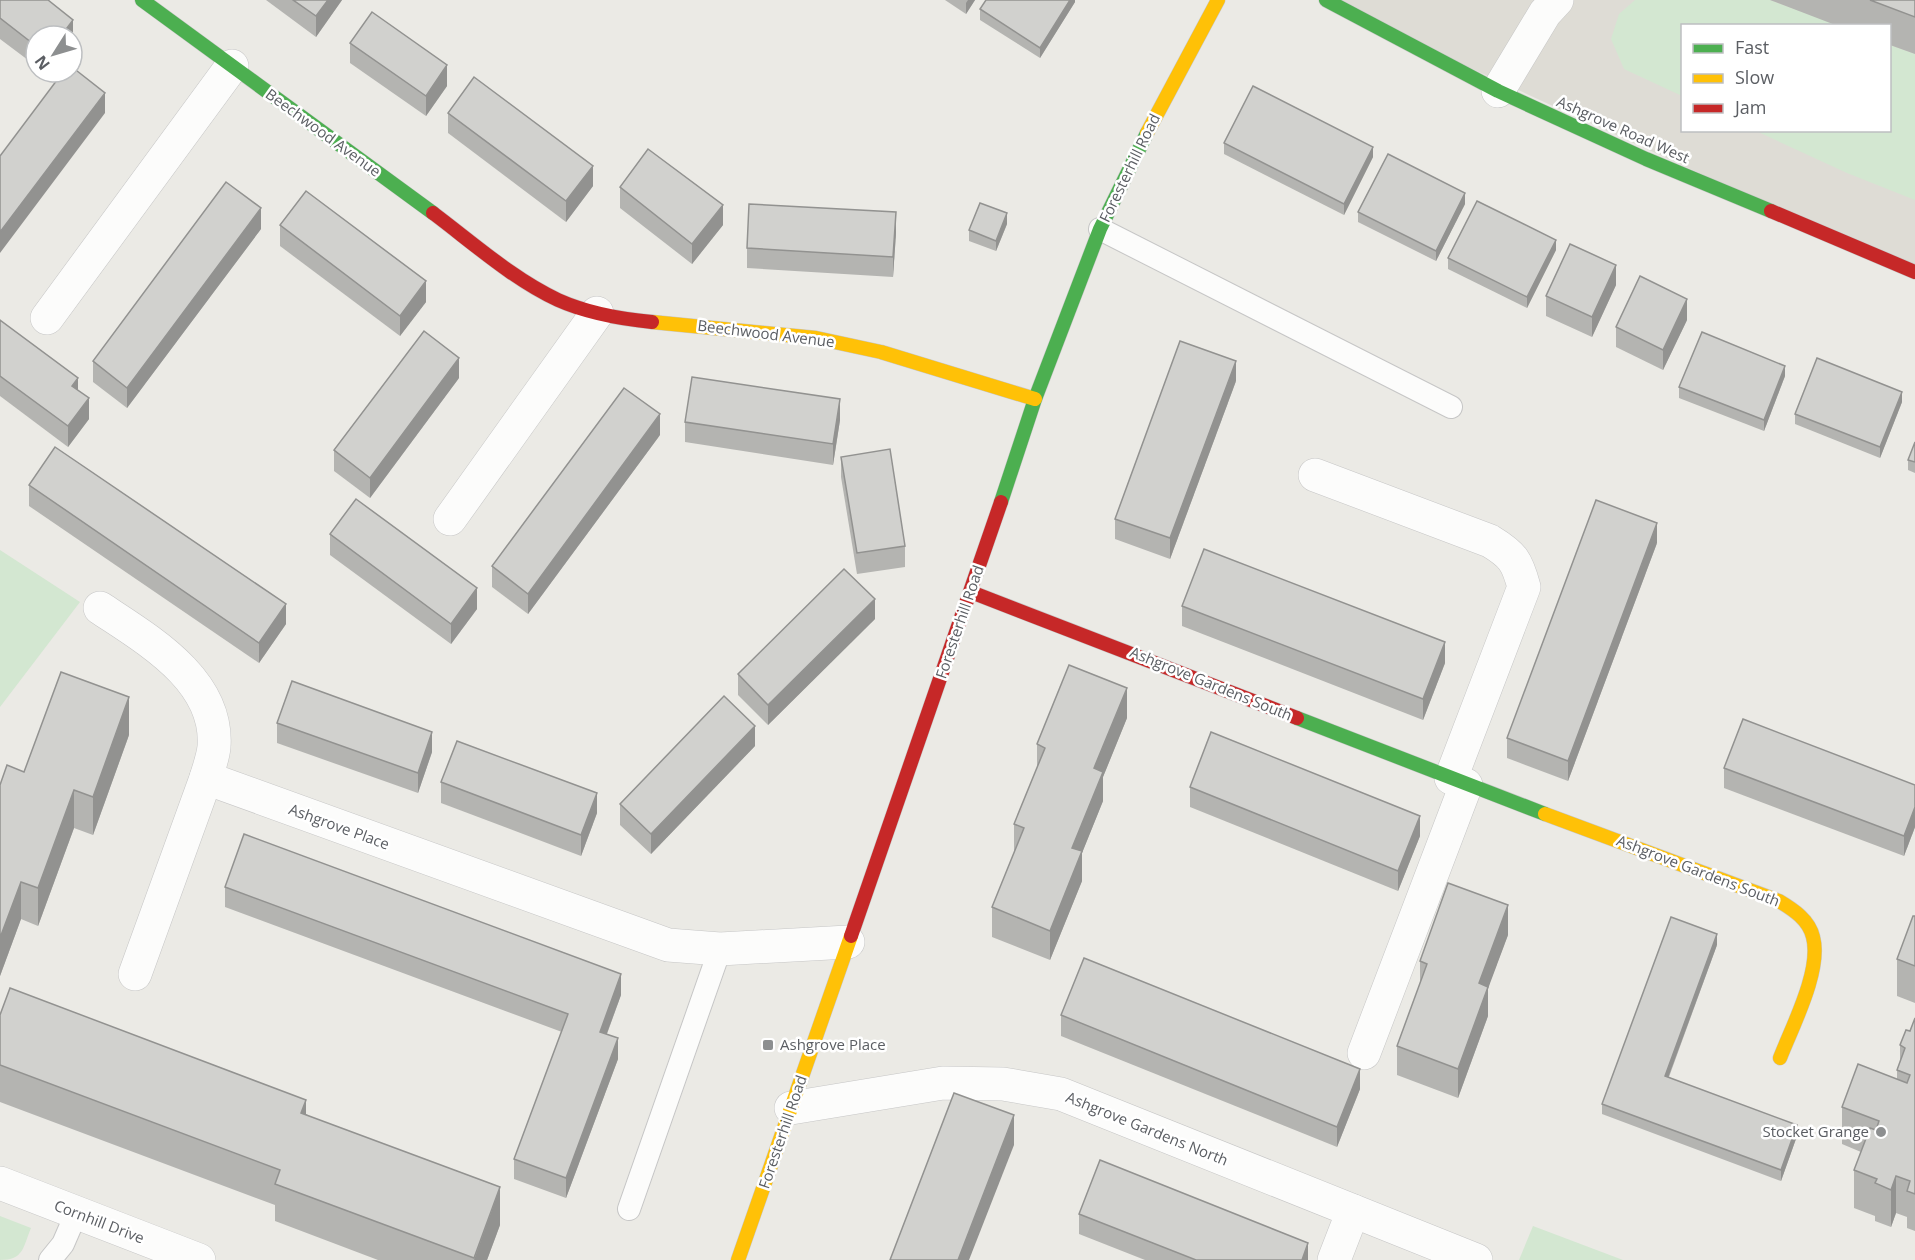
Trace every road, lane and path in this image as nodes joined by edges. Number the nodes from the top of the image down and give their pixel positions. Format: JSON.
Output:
{"nodes":[{"id":1,"x":142,"y":0,"type":"edge"},
{"id":2,"x":1218,"y":0,"type":"edge"},
{"id":3,"x":1326,"y":0,"type":"edge"},
{"id":4,"x":1557,"y":0,"type":"edge"},
{"id":5,"x":232,"y":66,"type":"junction"},
{"id":6,"x":1498,"y":92,"type":"junction"},
{"id":7,"x":1100,"y":229,"type":"junction"},
{"id":8,"x":1915,"y":272,"type":"edge"},
{"id":9,"x":597,"y":313,"type":"junction"},
{"id":10,"x":47,"y":318,"type":"dead end"},
{"id":11,"x":1035,"y":399,"type":"junction"},
{"id":12,"x":1451,"y":407,"type":"dead end"},
{"id":13,"x":1315,"y":476,"type":"dead end"},
{"id":14,"x":450,"y":519,"type":"dead end"},
{"id":15,"x":971,"y":592,"type":"junction"},
{"id":16,"x":100,"y":608,"type":"dead end"},
{"id":17,"x":206,"y":778,"type":"junction"},
{"id":18,"x":1458,"y":782,"type":"junction"},
{"id":19,"x":848,"y":942,"type":"junction"},
{"id":20,"x":720,"y":949,"type":"junction"},
{"id":21,"x":135,"y":974,"type":"dead end"},
{"id":22,"x":1364,"y":1053,"type":"dead end"},
{"id":23,"x":1780,"y":1058,"type":"dead end"},
{"id":24,"x":791,"y":1108,"type":"junction"},
{"id":25,"x":0,"y":1183,"type":"edge"},
{"id":26,"x":629,"y":1209,"type":"dead end"},
{"id":27,"x":1353,"y":1212,"type":"junction"},
{"id":28,"x":76,"y":1214,"type":"junction"},
{"id":29,"x":50,"y":1260,"type":"edge"},
{"id":30,"x":199,"y":1260,"type":"edge"},
{"id":31,"x":738,"y":1260,"type":"edge"},
{"id":32,"x":1334,"y":1260,"type":"edge"},
{"id":33,"x":1476,"y":1260,"type":"edge"}],
"edges":[{"from":1,"to":5,"type":"street","name":"Beechwood Avenue"},
{"from":2,"to":7,"type":"street","name":"Foresterhill Road"},
{"from":3,"to":6,"type":"street","name":"Ashgrove Road West"},
{"from":4,"to":6,"type":"street"},
{"from":5,"to":9,"type":"street","name":"Beechwood Avenue"},
{"from":5,"to":10,"type":"street"},
{"from":6,"to":8,"type":"street","name":"Ashgrove Road West"},
{"from":7,"to":11,"type":"street","name":"Foresterhill Road"},
{"from":7,"to":12,"type":"lane"},
{"from":9,"to":11,"type":"street","name":"Beechwood Avenue"},
{"from":9,"to":14,"type":"street"},
{"from":11,"to":15,"type":"street","name":"Foresterhill Road"},
{"from":13,"to":18,"type":"street"},
{"from":15,"to":18,"type":"street","name":"Ashgrove Gardens South"},
{"from":15,"to":19,"type":"street","name":"Foresterhill Road"},
{"from":16,"to":17,"type":"street"},
{"from":17,"to":20,"type":"street","name":"Ashgrove Place"},
{"from":17,"to":21,"type":"street"},
{"from":18,"to":22,"type":"street"},
{"from":18,"to":23,"type":"street","name":"Ashgrove Gardens South"},
{"from":19,"to":20,"type":"street","name":"Ashgrove Place"},
{"from":19,"to":24,"type":"street","name":"Foresterhill Road"},
{"from":20,"to":26,"type":"lane"},
{"from":24,"to":27,"type":"street","name":"Ashgrove Gardens North"},
{"from":24,"to":31,"type":"street","name":"Foresterhill Road"},
{"from":25,"to":28,"type":"street","name":"Cornhill Drive"},
{"from":27,"to":32,"type":"street"},
{"from":27,"to":33,"type":"street","name":"Ashgrove Gardens North"},
{"from":28,"to":29,"type":"lane"},
{"from":28,"to":30,"type":"street","name":"Cornhill Drive"}]}
